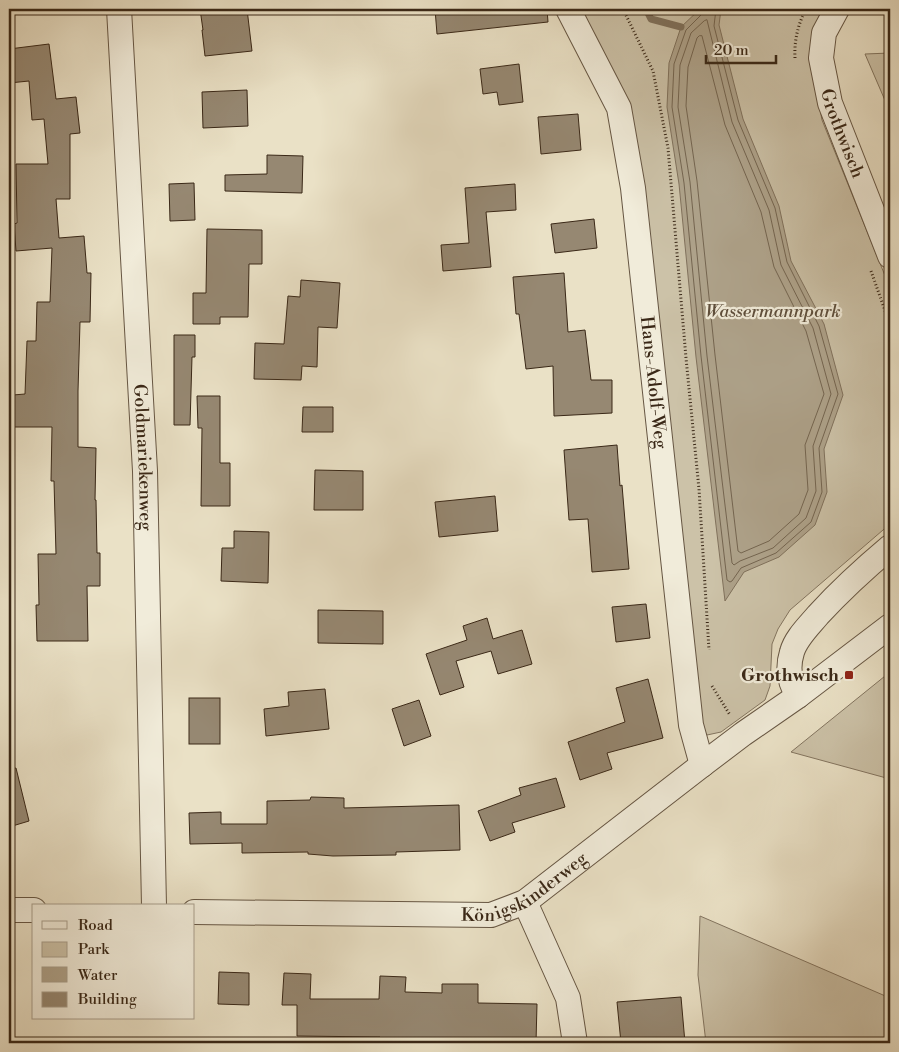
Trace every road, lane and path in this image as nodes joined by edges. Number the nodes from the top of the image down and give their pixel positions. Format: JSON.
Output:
{"nodes":[{"id":1,"x":119,"y":9,"type":"edge"},
{"id":2,"x":568,"y":9,"type":"edge"},
{"id":3,"x":623,"y":9,"type":"edge"},
{"id":4,"x":837,"y":9,"type":"edge"},
{"id":5,"x":890,"y":256,"type":"edge"},
{"id":6,"x":890,"y":547,"type":"edge"},
{"id":7,"x":890,"y":626,"type":"edge"},
{"id":8,"x":709,"y":656,"type":"dead end"},
{"id":9,"x":711,"y":685,"type":"dead end"},
{"id":10,"x":798,"y":696,"type":"junction"},
{"id":11,"x":743,"y":734,"type":"junction"},
{"id":12,"x":702,"y":765,"type":"junction"},
{"id":13,"x":526,"y":902,"type":"junction"},
{"id":14,"x":154,"y":904,"type":"edge"},
{"id":15,"x":9,"y":910,"type":"edge"},
{"id":16,"x":32,"y":910,"type":"edge"},
{"id":17,"x":195,"y":912,"type":"edge"},
{"id":18,"x":575,"y":1043,"type":"edge"}],
"edges":[{"from":1,"to":14,"type":"street","name":"Goldmariekenweg"},
{"from":2,"to":12,"type":"street","name":"Hans-Adolf-Weg"},
{"from":3,"to":8,"type":"path"},
{"from":4,"to":5,"type":"street","name":"Grothwisch"},
{"from":6,"to":10,"type":"street"},
{"from":7,"to":10,"type":"street","name":"Königskinderweg"},
{"from":9,"to":11,"type":"path"},
{"from":10,"to":11,"type":"street","name":"Königskinderweg"},
{"from":11,"to":12,"type":"street","name":"Königskinderweg"},
{"from":12,"to":13,"type":"street","name":"Königskinderweg"},
{"from":13,"to":17,"type":"street","name":"Königskinderweg"},
{"from":13,"to":18,"type":"street"},
{"from":15,"to":16,"type":"street"}]}
